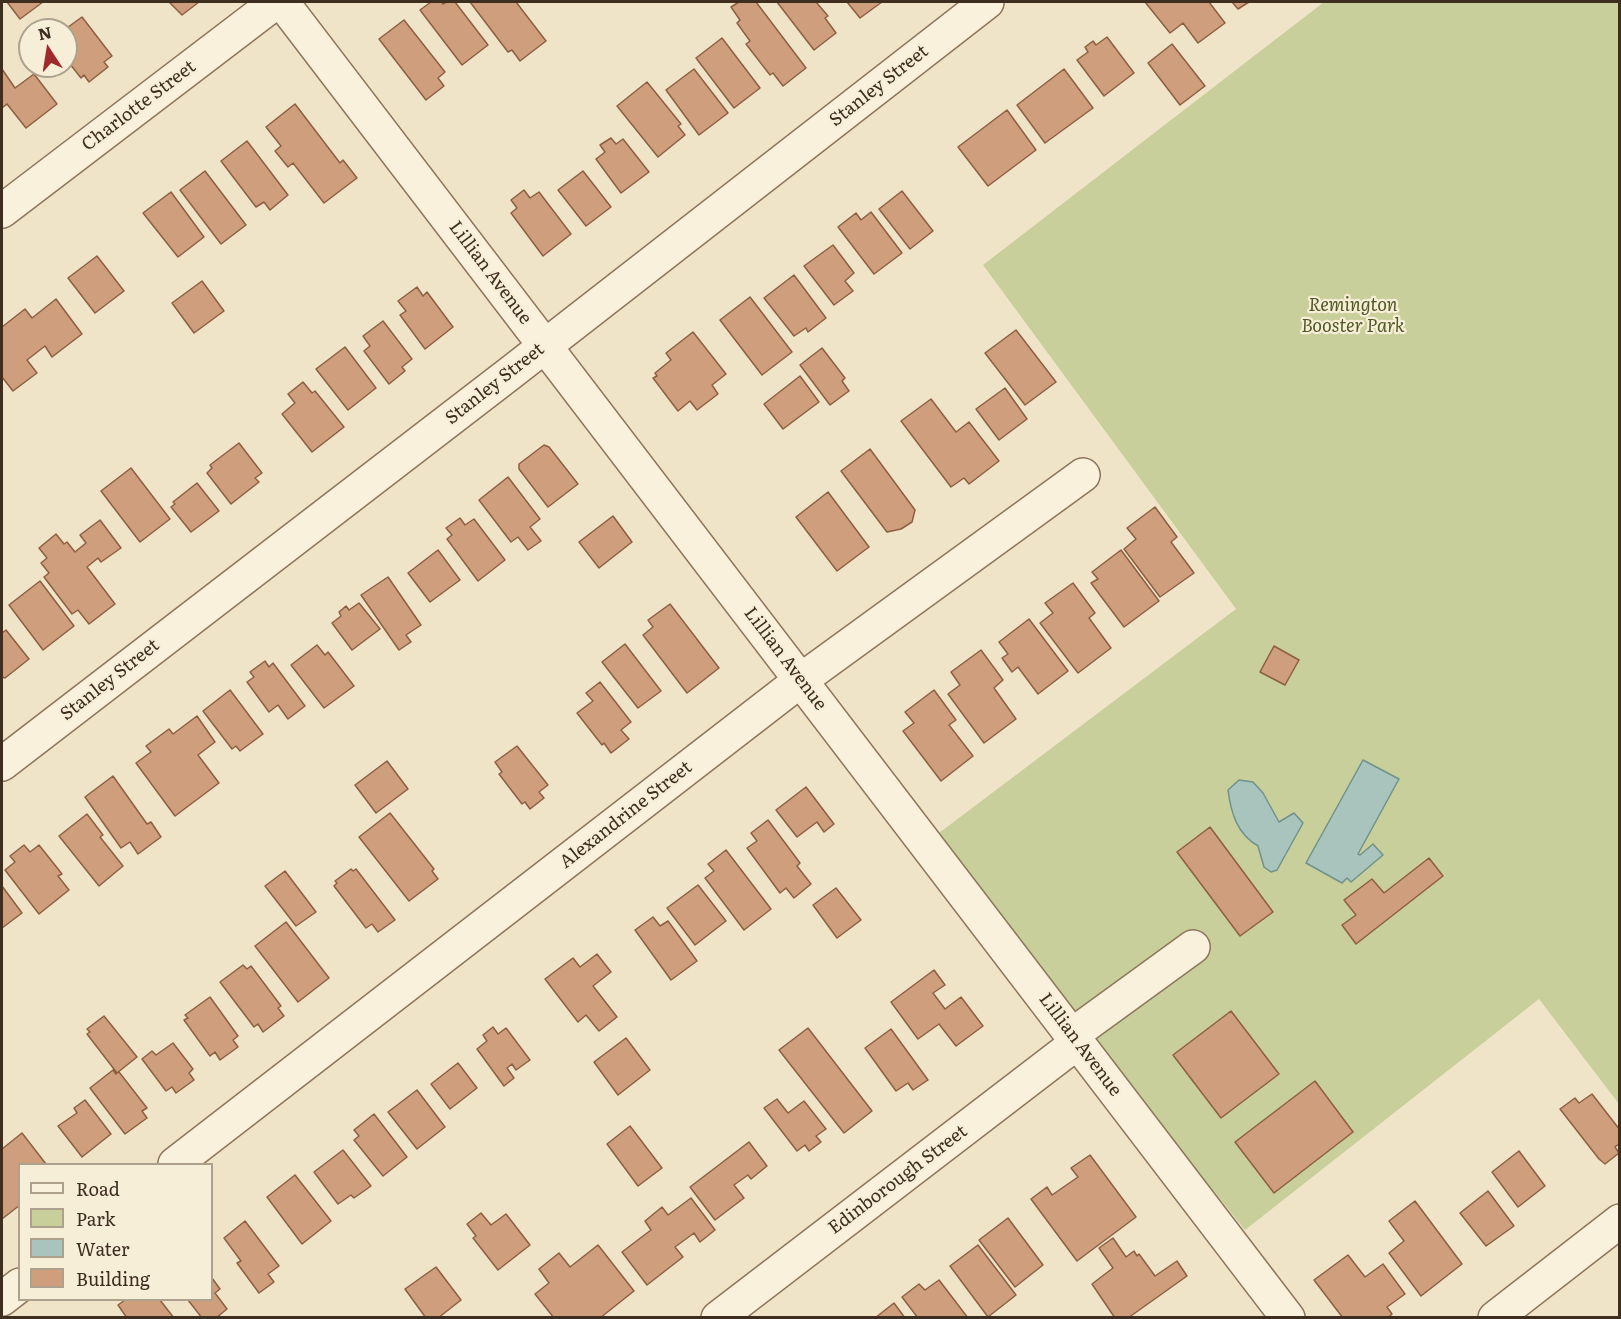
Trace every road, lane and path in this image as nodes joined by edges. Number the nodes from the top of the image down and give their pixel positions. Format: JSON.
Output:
{"nodes":[{"id":1,"x":276,"y":2,"type":"edge"},
{"id":2,"x":282,"y":2,"type":"edge"},
{"id":3,"x":987,"y":2,"type":"edge"},
{"id":4,"x":2,"y":211,"type":"edge"},
{"id":5,"x":545,"y":345,"type":"junction"},
{"id":6,"x":1083,"y":475,"type":"dead end"},
{"id":7,"x":801,"y":680,"type":"junction"},
{"id":8,"x":2,"y":764,"type":"edge"},
{"id":9,"x":1193,"y":947,"type":"dead end"},
{"id":10,"x":1075,"y":1038,"type":"junction"},
{"id":11,"x":176,"y":1163,"type":"edge"},
{"id":12,"x":1620,"y":1221,"type":"edge"},
{"id":13,"x":18,"y":1287,"type":"edge"},
{"id":14,"x":2,"y":1299,"type":"edge"},
{"id":15,"x":718,"y":1317,"type":"edge"},
{"id":16,"x":1288,"y":1317,"type":"edge"},
{"id":17,"x":1495,"y":1317,"type":"edge"}],
"edges":[{"from":1,"to":4,"type":"street","name":"Charlotte Street"},
{"from":2,"to":5,"type":"street","name":"Lillian Avenue"},
{"from":3,"to":5,"type":"street","name":"Stanley Street"},
{"from":5,"to":7,"type":"street","name":"Lillian Avenue"},
{"from":5,"to":8,"type":"street","name":"Stanley Street"},
{"from":6,"to":7,"type":"street","name":"Alexandrine Street"},
{"from":7,"to":10,"type":"street","name":"Lillian Avenue"},
{"from":7,"to":11,"type":"street","name":"Alexandrine Street"},
{"from":9,"to":10,"type":"street","name":"Edinborough Street"},
{"from":10,"to":15,"type":"street","name":"Edinborough Street"},
{"from":10,"to":16,"type":"street","name":"Lillian Avenue"},
{"from":12,"to":17,"type":"street"},
{"from":13,"to":14,"type":"street"}]}
